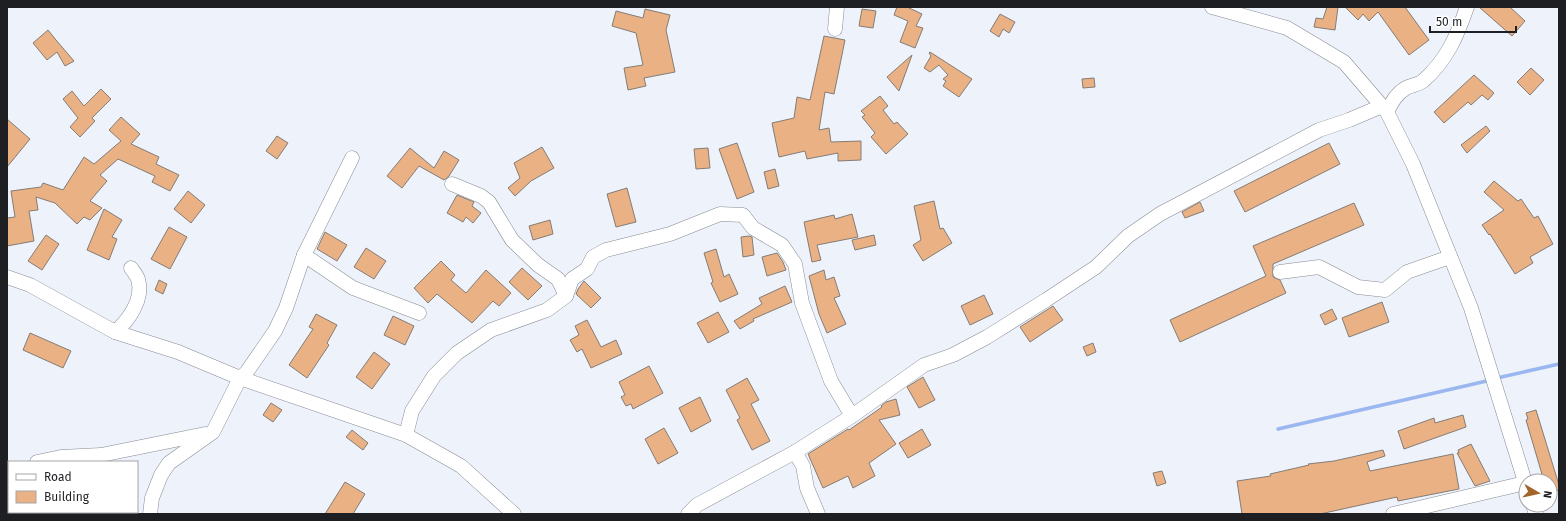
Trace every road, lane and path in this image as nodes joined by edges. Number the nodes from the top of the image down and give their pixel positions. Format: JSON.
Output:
{"nodes":[{"id":1,"x":837,"y":7,"type":"edge"},
{"id":2,"x":1212,"y":7,"type":"edge"},
{"id":3,"x":1467,"y":7,"type":"edge"},
{"id":4,"x":835,"y":30,"type":"dead end"},
{"id":5,"x":1385,"y":104,"type":"junction"},
{"id":6,"x":352,"y":158,"type":"dead end"},
{"id":7,"x":452,"y":184,"type":"dead end"},
{"id":8,"x":304,"y":255,"type":"junction"},
{"id":9,"x":1450,"y":257,"type":"junction"},
{"id":10,"x":132,"y":268,"type":"dead end"},
{"id":11,"x":1280,"y":272,"type":"dead end"},
{"id":12,"x":7,"y":277,"type":"edge"},
{"id":13,"x":566,"y":296,"type":"junction"},
{"id":14,"x":419,"y":313,"type":"dead end"},
{"id":15,"x":115,"y":332,"type":"junction"},
{"id":16,"x":240,"y":378,"type":"junction"},
{"id":17,"x":852,"y":416,"type":"junction"},
{"id":18,"x":213,"y":432,"type":"junction"},
{"id":19,"x":406,"y":435,"type":"junction"},
{"id":20,"x":795,"y":452,"type":"junction"},
{"id":21,"x":42,"y":461,"type":"edge"},
{"id":22,"x":1523,"y":473,"type":"edge"},
{"id":23,"x":1518,"y":486,"type":"edge"},
{"id":24,"x":150,"y":514,"type":"edge"},
{"id":25,"x":514,"y":514,"type":"edge"},
{"id":26,"x":688,"y":514,"type":"edge"},
{"id":27,"x":818,"y":514,"type":"edge"},
{"id":28,"x":1393,"y":514,"type":"edge"}],
"edges":[{"from":1,"to":4,"type":"street"},
{"from":2,"to":5,"type":"street"},
{"from":3,"to":5,"type":"street"},
{"from":5,"to":9,"type":"street"},
{"from":5,"to":17,"type":"street"},
{"from":6,"to":8,"type":"street"},
{"from":7,"to":13,"type":"street"},
{"from":8,"to":14,"type":"street"},
{"from":8,"to":16,"type":"street"},
{"from":9,"to":11,"type":"street"},
{"from":9,"to":22,"type":"street"},
{"from":10,"to":15,"type":"street"},
{"from":12,"to":15,"type":"street"},
{"from":13,"to":17,"type":"street"},
{"from":13,"to":19,"type":"street"},
{"from":15,"to":16,"type":"street"},
{"from":16,"to":18,"type":"street"},
{"from":16,"to":19,"type":"street"},
{"from":17,"to":20,"type":"street"},
{"from":18,"to":21,"type":"street"},
{"from":18,"to":24,"type":"street"},
{"from":19,"to":25,"type":"street"},
{"from":20,"to":26,"type":"street"},
{"from":20,"to":27,"type":"street"},
{"from":23,"to":28,"type":"street"}]}
